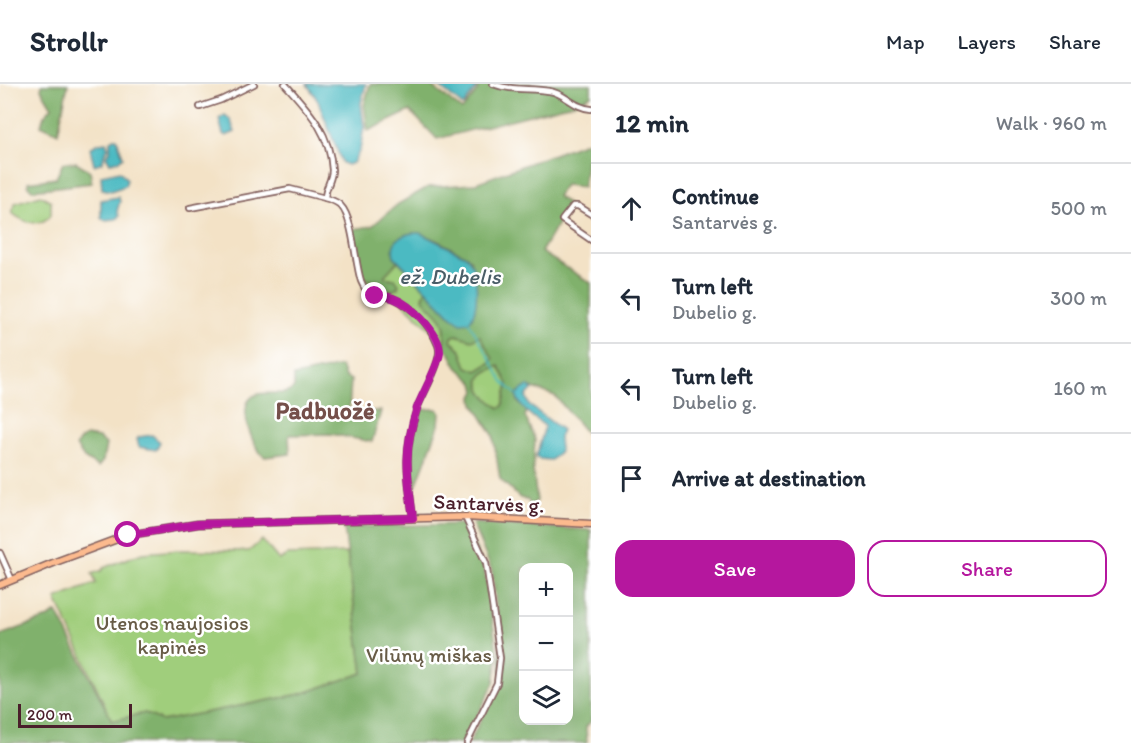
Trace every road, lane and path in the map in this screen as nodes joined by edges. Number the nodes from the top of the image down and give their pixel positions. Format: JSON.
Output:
{"nodes":[{"id":1,"x":254,"y":84,"type":"edge"},
{"id":2,"x":285,"y":84,"type":"edge"},
{"id":3,"x":493,"y":84,"type":"edge"},
{"id":4,"x":200,"y":107,"type":"dead end"},
{"id":5,"x":591,"y":109,"type":"edge"},
{"id":6,"x":325,"y":198,"type":"junction"},
{"id":7,"x":190,"y":208,"type":"dead end"},
{"id":8,"x":591,"y":214,"type":"edge"},
{"id":9,"x":591,"y":240,"type":"edge"},
{"id":10,"x":465,"y":517,"type":"junction"},
{"id":11,"x":413,"y":518,"type":"junction"},
{"id":12,"x":591,"y":524,"type":"edge"},
{"id":13,"x":0,"y":553,"type":"edge"},
{"id":14,"x":12,"y":580,"type":"junction"},
{"id":15,"x":0,"y":585,"type":"edge"},
{"id":16,"x":467,"y":743,"type":"edge"}],
"edges":[{"from":1,"to":4,"type":"street"},
{"from":2,"to":6,"type":"street"},
{"from":3,"to":5,"type":"street"},
{"from":6,"to":7,"type":"street"},
{"from":6,"to":11,"type":"street"},
{"from":8,"to":9,"type":"street"},
{"from":10,"to":11,"type":"main road","name":"Santarvės g."},
{"from":10,"to":12,"type":"main road","name":"Santarvės g."},
{"from":10,"to":16,"type":"street"},
{"from":11,"to":14,"type":"main road","name":"Santarvės g."},
{"from":13,"to":14,"type":"street"},
{"from":14,"to":15,"type":"main road","name":"Santarvės g."}]}
